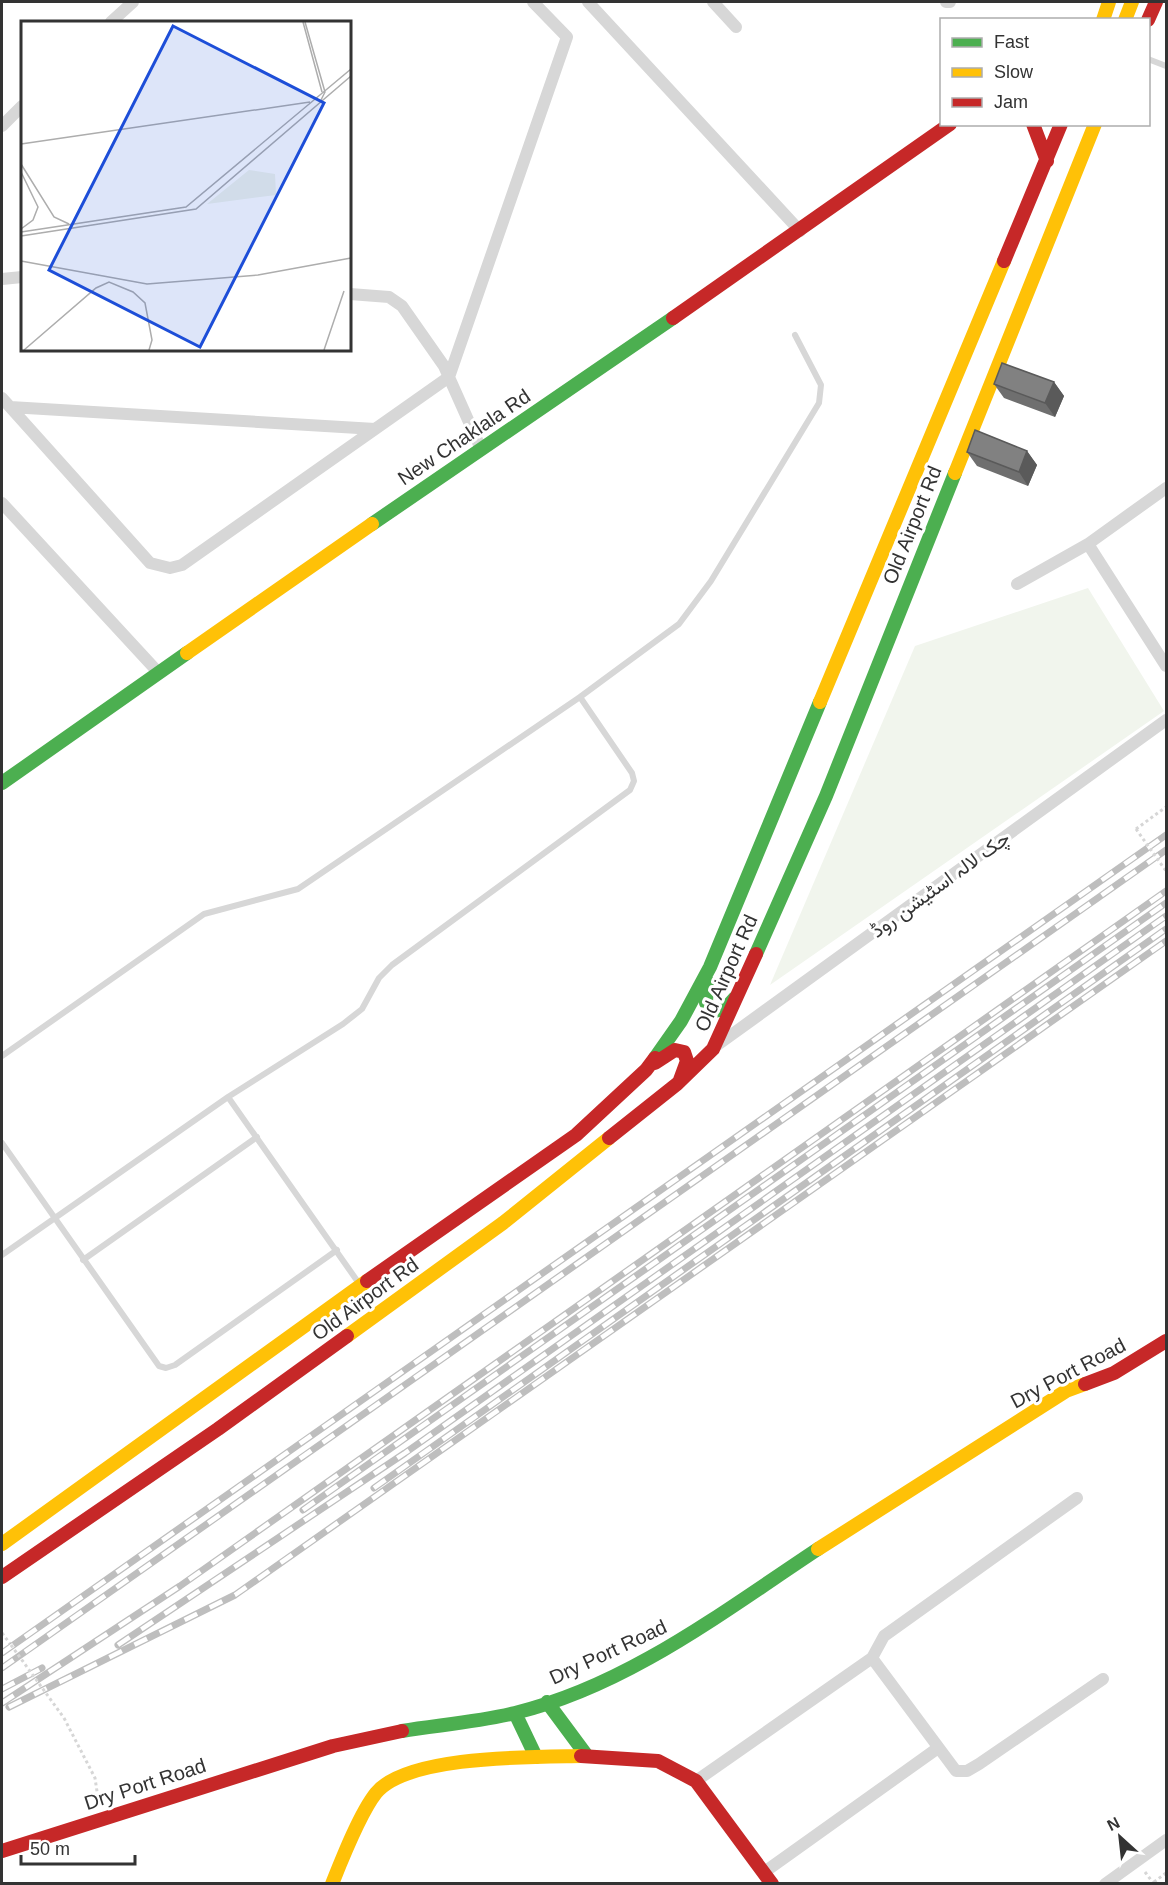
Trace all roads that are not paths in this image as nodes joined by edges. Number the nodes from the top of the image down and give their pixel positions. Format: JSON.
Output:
{"nodes":[{"id":1,"x":133,"y":2,"type":"edge"},
{"id":2,"x":533,"y":2,"type":"edge"},
{"id":3,"x":588,"y":2,"type":"edge"},
{"id":4,"x":713,"y":2,"type":"edge"},
{"id":5,"x":1109,"y":2,"type":"edge"},
{"id":6,"x":1132,"y":2,"type":"edge"},
{"id":7,"x":1156,"y":2,"type":"edge"},
{"id":8,"x":1102,"y":18,"type":"edge"},
{"id":9,"x":1126,"y":18,"type":"edge"},
{"id":10,"x":1149,"y":18,"type":"edge"},
{"id":11,"x":112,"y":21,"type":"edge"},
{"id":12,"x":736,"y":27,"type":"dead end"},
{"id":13,"x":1150,"y":59,"type":"edge"},
{"id":14,"x":1167,"y":66,"type":"edge"},
{"id":15,"x":21,"y":107,"type":"edge"},
{"id":16,"x":2,"y":126,"type":"edge"},
{"id":17,"x":947,"y":126,"type":"edge"},
{"id":18,"x":1034,"y":126,"type":"edge"},
{"id":19,"x":1060,"y":126,"type":"edge"},
{"id":20,"x":1087,"y":126,"type":"edge"},
{"id":21,"x":1094,"y":126,"type":"edge"},
{"id":22,"x":1047,"y":161,"type":"junction"},
{"id":23,"x":1077,"y":164,"type":"junction"},
{"id":24,"x":800,"y":231,"type":"junction"},
{"id":25,"x":21,"y":277,"type":"edge"},
{"id":26,"x":2,"y":279,"type":"edge"},
{"id":27,"x":351,"y":294,"type":"edge"},
{"id":28,"x":795,"y":335,"type":"dead end"},
{"id":29,"x":449,"y":376,"type":"junction"},
{"id":30,"x":6,"y":402,"type":"edge"},
{"id":31,"x":375,"y":429,"type":"junction"},
{"id":32,"x":481,"y":449,"type":"junction"},
{"id":33,"x":1167,"y":488,"type":"edge"},
{"id":34,"x":2,"y":503,"type":"edge"},
{"id":35,"x":1088,"y":544,"type":"junction"},
{"id":36,"x":1017,"y":584,"type":"dead end"},
{"id":37,"x":1167,"y":666,"type":"edge"},
{"id":38,"x":157,"y":671,"type":"junction"},
{"id":39,"x":580,"y":697,"type":"junction"},
{"id":40,"x":1167,"y":720,"type":"edge"},
{"id":41,"x":2,"y":783,"type":"edge"},
{"id":42,"x":710,"y":967,"type":"junction"},
{"id":43,"x":739,"y":994,"type":"junction"},
{"id":44,"x":713,"y":1049,"type":"junction"},
{"id":45,"x":2,"y":1056,"type":"edge"},
{"id":46,"x":646,"y":1071,"type":"junction"},
{"id":47,"x":677,"y":1084,"type":"junction"},
{"id":48,"x":228,"y":1097,"type":"junction"},
{"id":49,"x":257,"y":1137,"type":"junction"},
{"id":50,"x":2,"y":1143,"type":"edge"},
{"id":51,"x":54,"y":1219,"type":"junction"},
{"id":52,"x":336,"y":1250,"type":"junction"},
{"id":53,"x":2,"y":1255,"type":"edge"},
{"id":54,"x":83,"y":1260,"type":"junction"},
{"id":55,"x":361,"y":1285,"type":"junction"},
{"id":56,"x":1167,"y":1341,"type":"edge"},
{"id":57,"x":1077,"y":1497,"type":"dead end"},
{"id":58,"x":22,"y":1530,"type":"junction"},
{"id":59,"x":2,"y":1536,"type":"edge"},
{"id":60,"x":2,"y":1544,"type":"edge"},
{"id":61,"x":2,"y":1577,"type":"edge"},
{"id":62,"x":872,"y":1659,"type":"junction"},
{"id":63,"x":1103,"y":1679,"type":"dead end"},
{"id":64,"x":547,"y":1702,"type":"junction"},
{"id":65,"x":515,"y":1713,"type":"junction"},
{"id":66,"x":938,"y":1748,"type":"junction"},
{"id":67,"x":587,"y":1756,"type":"junction"},
{"id":68,"x":536,"y":1757,"type":"junction"},
{"id":69,"x":696,"y":1781,"type":"junction"},
{"id":70,"x":1167,"y":1840,"type":"edge"},
{"id":71,"x":2,"y":1851,"type":"edge"},
{"id":72,"x":768,"y":1878,"type":"edge"},
{"id":73,"x":332,"y":1884,"type":"edge"},
{"id":74,"x":1105,"y":1884,"type":"edge"}],
"edges":[{"from":1,"to":11,"type":"street"},
{"from":2,"to":29,"type":"street"},
{"from":3,"to":24,"type":"street"},
{"from":4,"to":12,"type":"street"},
{"from":5,"to":8,"type":"main road"},
{"from":6,"to":9,"type":"main road"},
{"from":7,"to":10,"type":"main road"},
{"from":13,"to":14,"type":"lane"},
{"from":15,"to":16,"type":"street"},
{"from":17,"to":24,"type":"main road","name":"New Chaklala Rd"},
{"from":18,"to":22,"type":"main road"},
{"from":19,"to":22,"type":"main road","name":"Old Airport Rd"},
{"from":20,"to":23,"type":"main road"},
{"from":21,"to":23,"type":"main road","name":"Old Airport Rd"},
{"from":22,"to":42,"type":"main road","name":"Old Airport Rd"},
{"from":23,"to":43,"type":"main road","name":"Old Airport Rd"},
{"from":24,"to":32,"type":"main road","name":"New Chaklala Rd"},
{"from":25,"to":26,"type":"street"},
{"from":27,"to":29,"type":"street"},
{"from":28,"to":39,"type":"lane"},
{"from":29,"to":31,"type":"street"},
{"from":29,"to":32,"type":"street"},
{"from":30,"to":31,"type":"street"},
{"from":30,"to":31,"type":"street"},
{"from":32,"to":38,"type":"main road","name":"New Chaklala Rd"},
{"from":33,"to":35,"type":"street"},
{"from":34,"to":38,"type":"street"},
{"from":35,"to":36,"type":"street"},
{"from":35,"to":37,"type":"street"},
{"from":38,"to":41,"type":"main road","name":"New Chaklala Rd"},
{"from":39,"to":45,"type":"lane"},
{"from":39,"to":48,"type":"lane"},
{"from":40,"to":44,"type":"street","name":"چک لالہ اسٹیشن روڈ"},
{"from":42,"to":43,"type":"main road"},
{"from":42,"to":46,"type":"main road","name":"Old Airport Rd"},
{"from":43,"to":44,"type":"main road","name":"Old Airport Rd"},
{"from":44,"to":47,"type":"main road","name":"Old Airport Rd"},
{"from":46,"to":47,"type":"main road"},
{"from":46,"to":55,"type":"main road","name":"Old Airport Rd"},
{"from":47,"to":61,"type":"main road","name":"Old Airport Rd"},
{"from":48,"to":49,"type":"lane"},
{"from":48,"to":51,"type":"lane"},
{"from":49,"to":52,"type":"lane"},
{"from":49,"to":54,"type":"lane"},
{"from":50,"to":51,"type":"lane"},
{"from":51,"to":53,"type":"lane"},
{"from":51,"to":54,"type":"lane"},
{"from":52,"to":54,"type":"lane"},
{"from":52,"to":55,"type":"lane"},
{"from":55,"to":58,"type":"main road","name":"Old Airport Rd"},
{"from":56,"to":64,"type":"main road","name":"Dry Port Road"},
{"from":57,"to":62,"type":"street"},
{"from":58,"to":59,"type":"main road"},
{"from":58,"to":60,"type":"main road","name":"Old Airport Rd"},
{"from":62,"to":66,"type":"street"},
{"from":62,"to":69,"type":"street"},
{"from":63,"to":66,"type":"street"},
{"from":64,"to":65,"type":"main road","name":"Dry Port Road"},
{"from":64,"to":67,"type":"main road"},
{"from":65,"to":68,"type":"main road"},
{"from":65,"to":71,"type":"main road","name":"Dry Port Road"},
{"from":66,"to":72,"type":"street"},
{"from":67,"to":68,"type":"main road"},
{"from":67,"to":69,"type":"main road"},
{"from":68,"to":73,"type":"main road"},
{"from":69,"to":72,"type":"main road"},
{"from":70,"to":74,"type":"street"}]}
